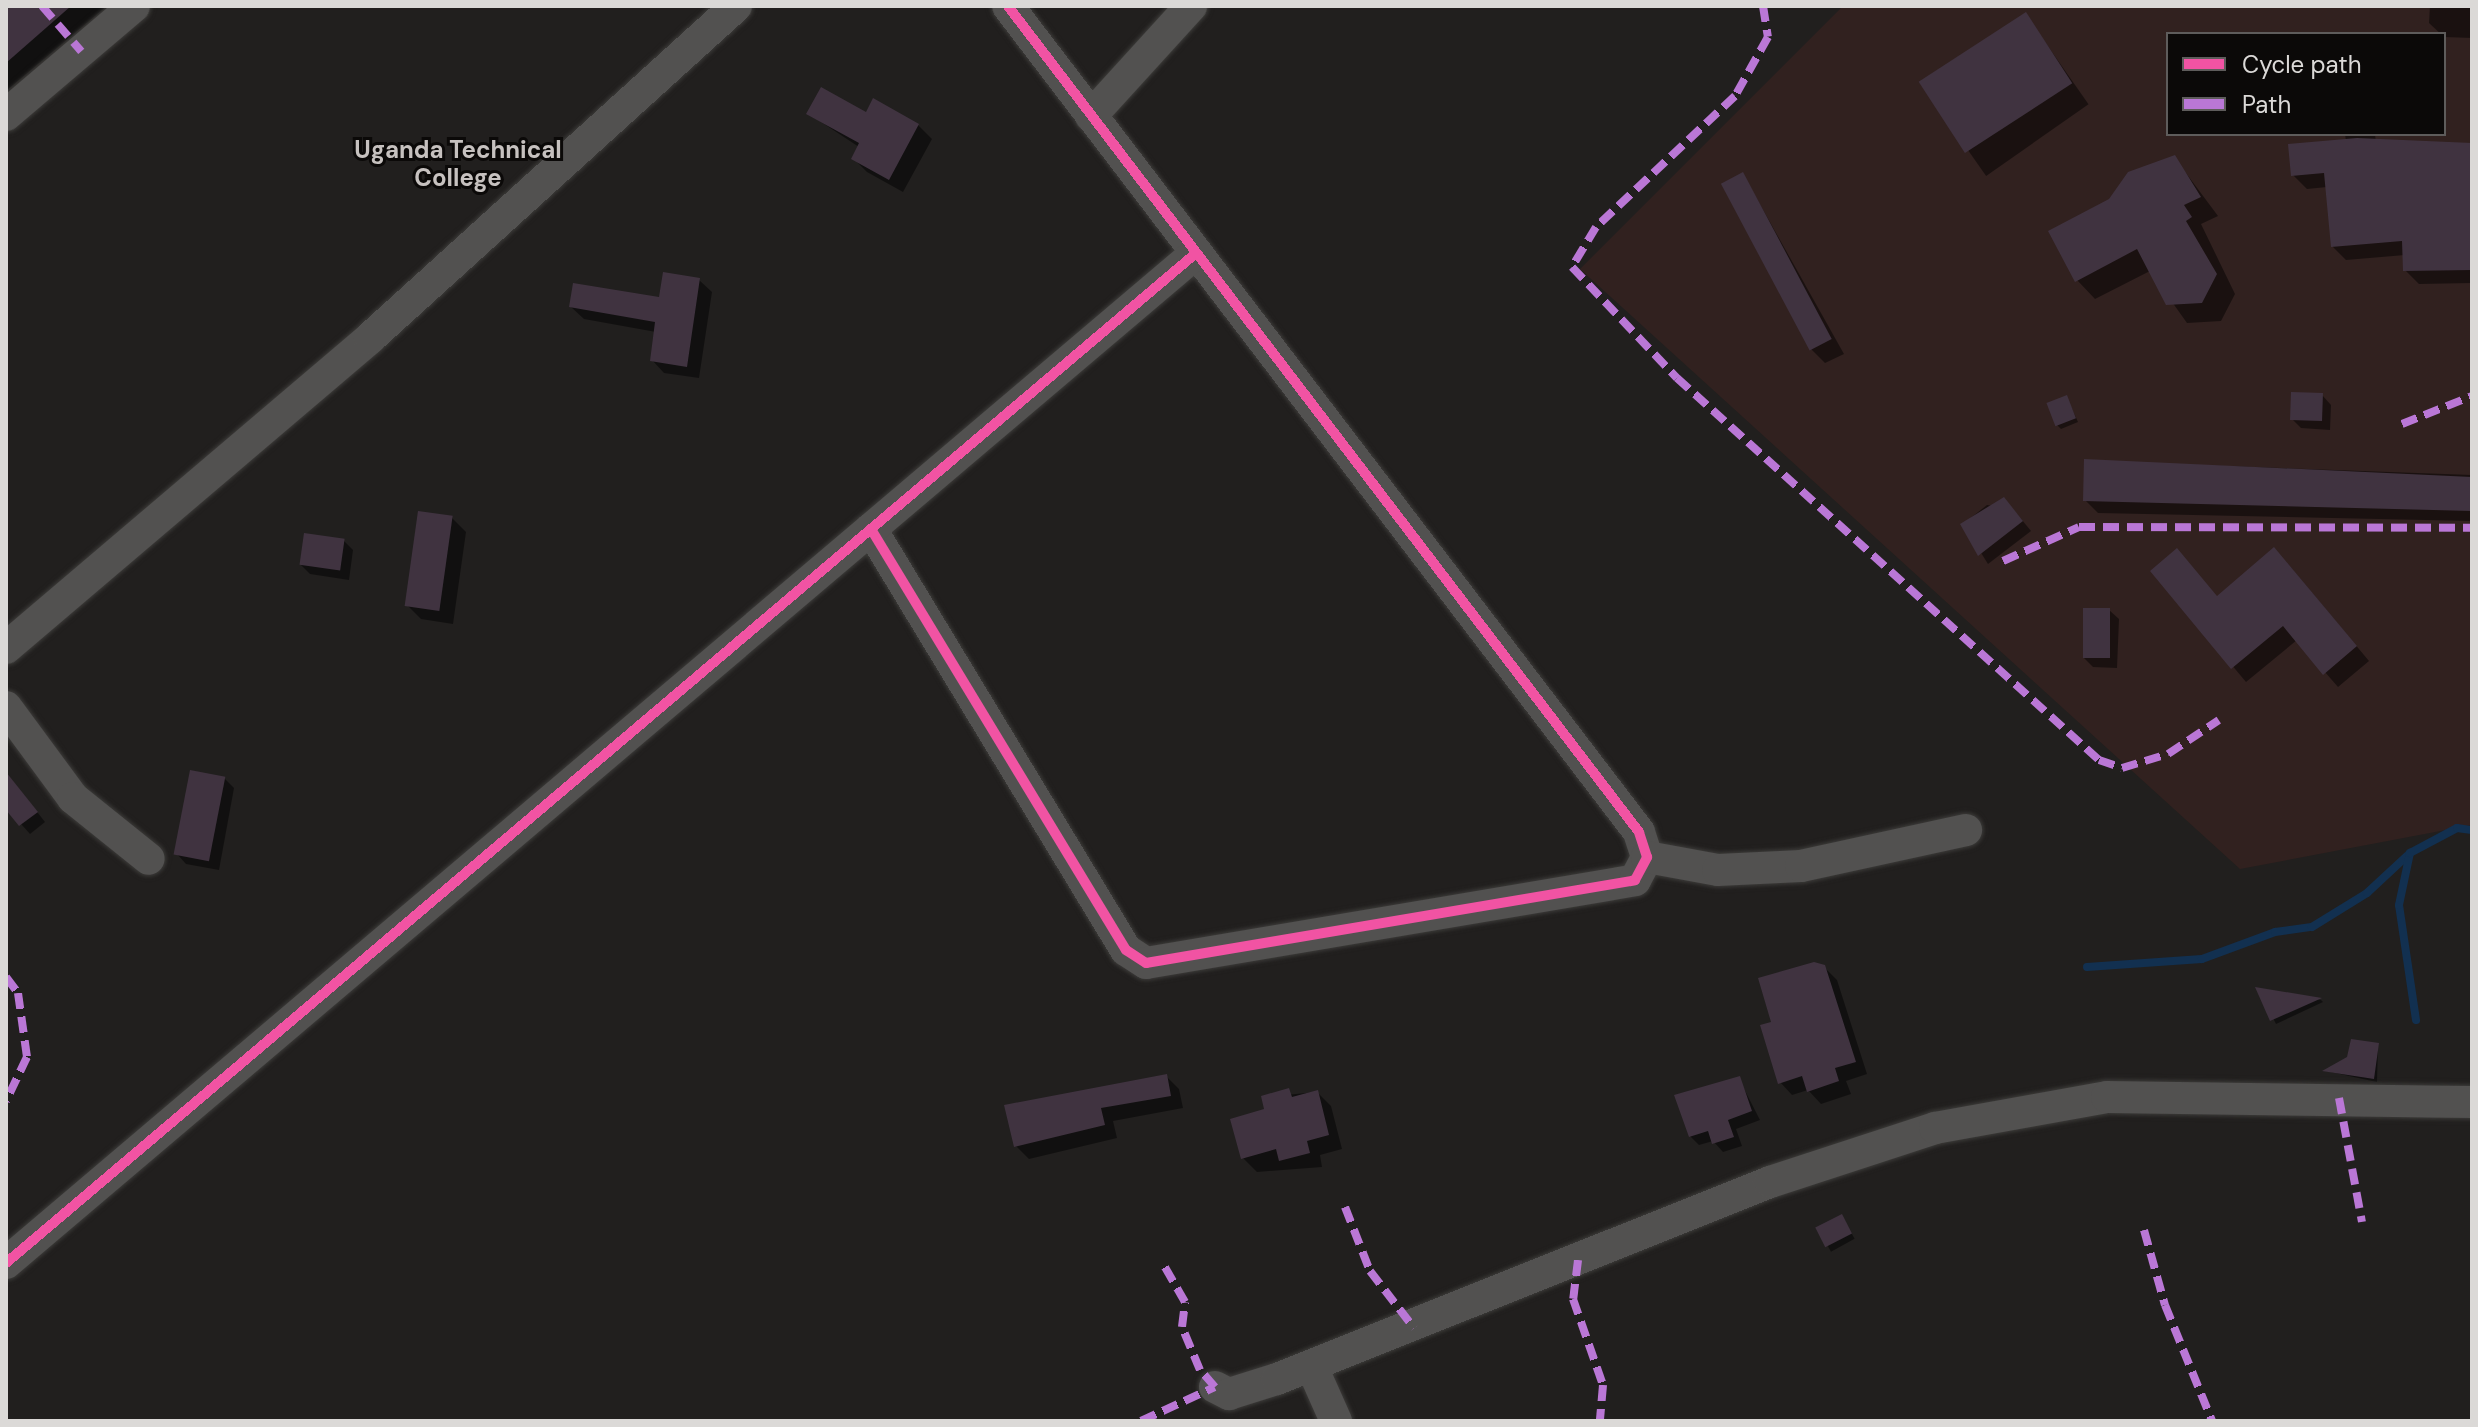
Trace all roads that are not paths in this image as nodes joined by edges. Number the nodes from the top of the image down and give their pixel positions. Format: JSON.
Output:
{"nodes":[{"id":1,"x":134,"y":6,"type":"edge"},
{"id":2,"x":736,"y":6,"type":"edge"},
{"id":3,"x":1008,"y":6,"type":"edge"},
{"id":4,"x":1191,"y":6,"type":"edge"},
{"id":5,"x":6,"y":115,"type":"edge"},
{"id":6,"x":1091,"y":116,"type":"junction"},
{"id":7,"x":1196,"y":253,"type":"junction"},
{"id":8,"x":871,"y":529,"type":"junction"},
{"id":9,"x":6,"y":648,"type":"edge"},
{"id":10,"x":6,"y":707,"type":"edge"},
{"id":11,"x":1966,"y":830,"type":"dead end"},
{"id":12,"x":1647,"y":857,"type":"junction"},
{"id":13,"x":149,"y":859,"type":"dead end"},
{"id":14,"x":2472,"y":1102,"type":"edge"},
{"id":15,"x":6,"y":1263,"type":"edge"},
{"id":16,"x":1312,"y":1367,"type":"junction"},
{"id":17,"x":1215,"y":1387,"type":"dead end"},
{"id":18,"x":1336,"y":1421,"type":"edge"}],
"edges":[{"from":1,"to":5,"type":"street"},
{"from":2,"to":9,"type":"street"},
{"from":3,"to":6,"type":"street"},
{"from":4,"to":6,"type":"street"},
{"from":6,"to":7,"type":"street"},
{"from":7,"to":8,"type":"street"},
{"from":7,"to":12,"type":"street"},
{"from":8,"to":12,"type":"street"},
{"from":8,"to":15,"type":"street"},
{"from":10,"to":13,"type":"street"},
{"from":11,"to":12,"type":"street"},
{"from":14,"to":16,"type":"street"},
{"from":16,"to":17,"type":"street"},
{"from":16,"to":18,"type":"street"}]}
